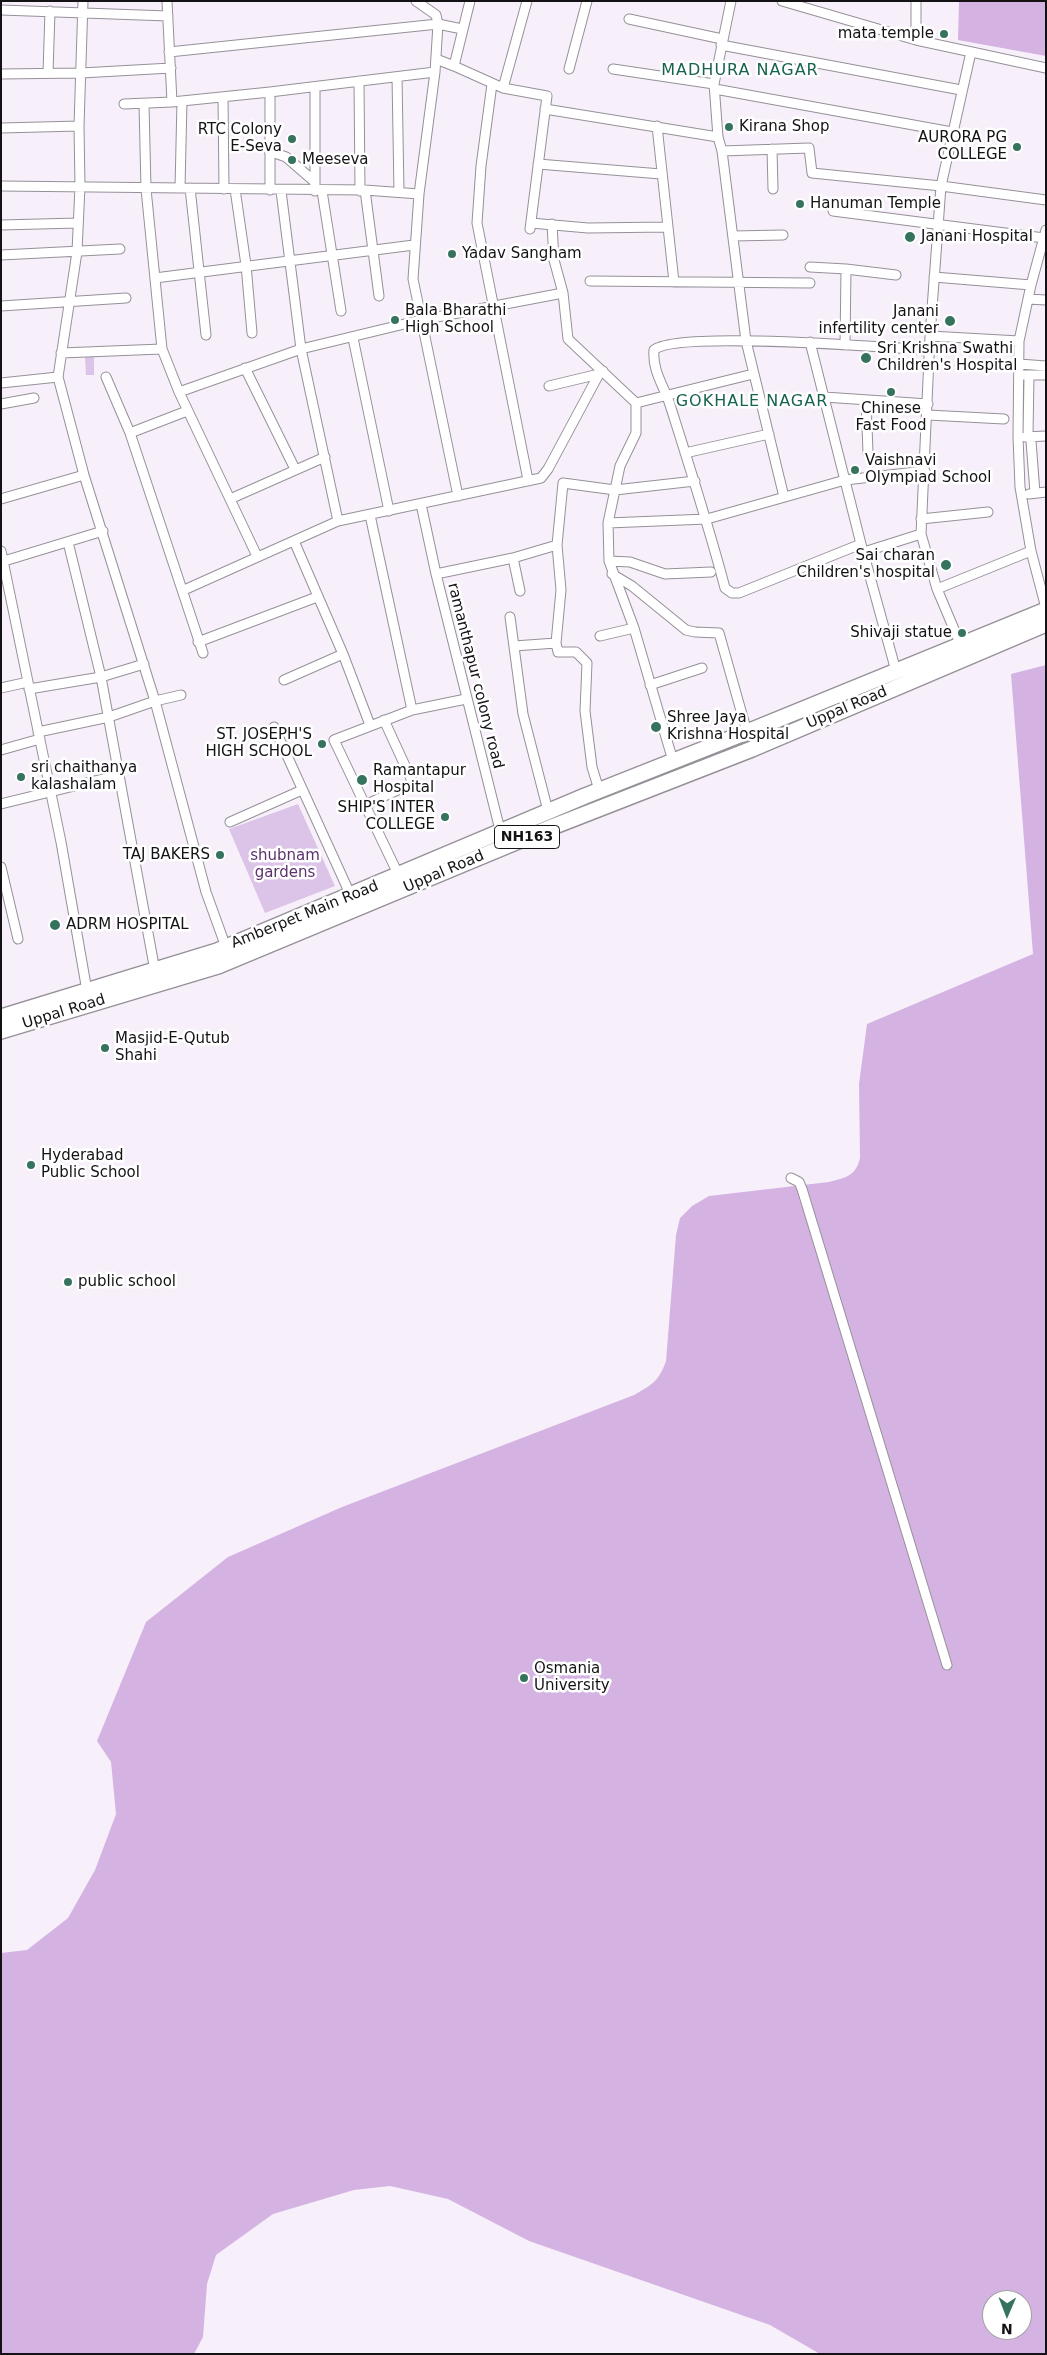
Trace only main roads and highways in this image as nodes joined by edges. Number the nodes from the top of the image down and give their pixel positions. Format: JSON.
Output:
{"nodes":[{"id":1,"x":1046,"y":609,"type":"edge"},
{"id":2,"x":1046,"y":624,"type":"edge"},
{"id":3,"x":964,"y":651,"type":"junction"},
{"id":4,"x":502,"y":839,"type":"junction"},
{"id":5,"x":228,"y":954,"type":"junction"},
{"id":6,"x":1,"y":1017,"type":"edge"},
{"id":7,"x":1,"y":1032,"type":"edge"}],
"edges":[{"from":1,"to":3,"type":"highway","name":"Amberpet Main Road","number":"NH163"},
{"from":2,"to":3,"type":"highway","name":"Uppal Road","number":"NH163"},
{"from":3,"to":4,"type":"highway","name":"Uppal Road","number":"NH163"},
{"from":3,"to":4,"type":"highway","name":"Amberpet Main Road","number":"NH163"},
{"from":4,"to":5,"type":"highway","name":"Uppal Road","number":"NH163"},
{"from":4,"to":5,"type":"highway","name":"Amberpet Main Road","number":"NH163"},
{"from":5,"to":6,"type":"highway","name":"Amberpet Main Road","number":"NH163"},
{"from":5,"to":7,"type":"highway","name":"Uppal Road","number":"NH163"}]}
